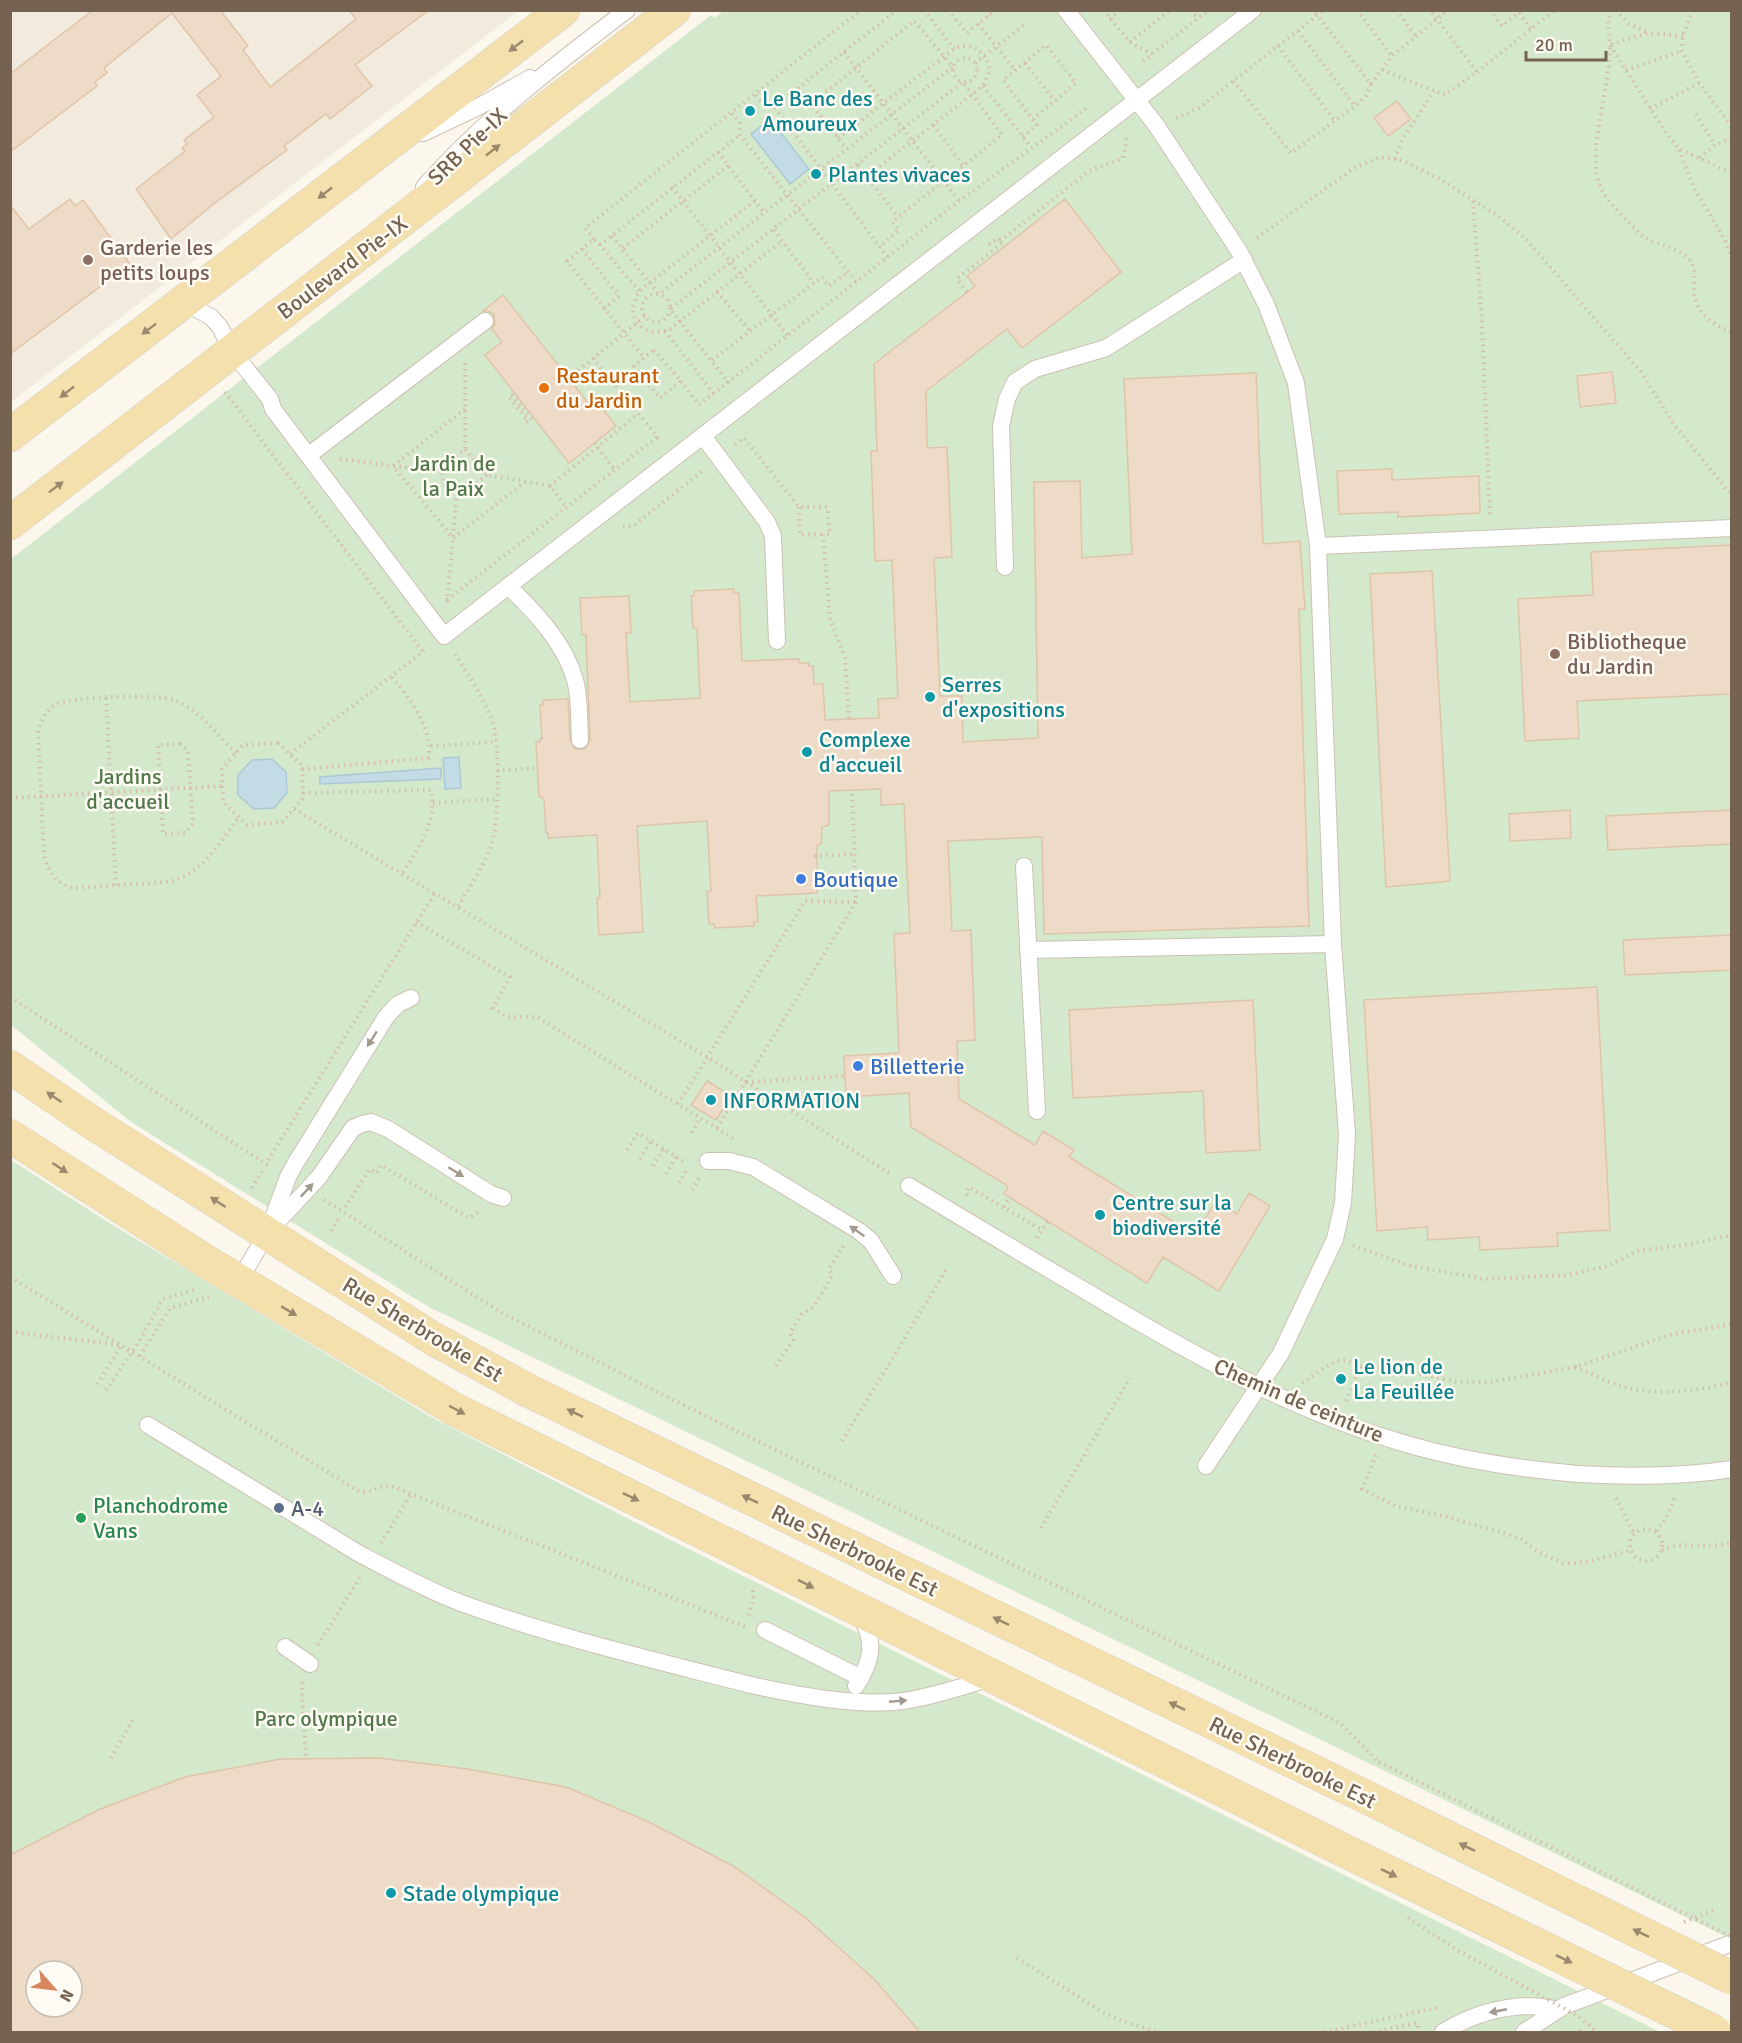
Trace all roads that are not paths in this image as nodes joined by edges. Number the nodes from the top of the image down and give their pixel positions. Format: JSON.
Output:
{"nodes":[{"id":1,"x":563,"y":10,"type":"edge"},
{"id":2,"x":627,"y":10,"type":"edge"},
{"id":3,"x":674,"y":10,"type":"edge"},
{"id":4,"x":1066,"y":10,"type":"edge"},
{"id":5,"x":1253,"y":10,"type":"edge"},
{"id":6,"x":560,"y":62,"type":"junction"},
{"id":7,"x":1137,"y":100,"type":"junction"},
{"id":8,"x":371,"y":158,"type":"junction"},
{"id":9,"x":381,"y":238,"type":"junction"},
{"id":10,"x":1244,"y":260,"type":"junction"},
{"id":11,"x":184,"y":302,"type":"junction"},
{"id":12,"x":485,"y":321,"type":"dead end"},
{"id":13,"x":232,"y":351,"type":"junction"},
{"id":14,"x":10,"y":435,"type":"edge"},
{"id":15,"x":703,"y":436,"type":"junction"},
{"id":16,"x":309,"y":455,"type":"junction"},
{"id":17,"x":10,"y":523,"type":"edge"},
{"id":18,"x":1731,"y":528,"type":"edge"},
{"id":19,"x":1318,"y":546,"type":"junction"},
{"id":20,"x":1005,"y":567,"type":"dead end"},
{"id":21,"x":508,"y":586,"type":"junction"},
{"id":22,"x":777,"y":641,"type":"dead end"},
{"id":23,"x":580,"y":740,"type":"dead end"},
{"id":24,"x":1024,"y":866,"type":"dead end"},
{"id":25,"x":1334,"y":944,"type":"junction"},
{"id":26,"x":1029,"y":950,"type":"junction"},
{"id":27,"x":411,"y":998,"type":"dead end"},
{"id":28,"x":10,"y":1067,"type":"edge"},
{"id":29,"x":1037,"y":1111,"type":"dead end"},
{"id":30,"x":10,"y":1136,"type":"edge"},
{"id":31,"x":702,"y":1165,"type":"road end"},
{"id":32,"x":909,"y":1186,"type":"road end"},
{"id":33,"x":503,"y":1198,"type":"dead end"},
{"id":34,"x":267,"y":1233,"type":"junction"},
{"id":35,"x":893,"y":1276,"type":"dead end"},
{"id":36,"x":226,"y":1288,"type":"junction"},
{"id":37,"x":1259,"y":1387,"type":"junction"},
{"id":38,"x":148,"y":1425,"type":"dead end"},
{"id":39,"x":1206,"y":1466,"type":"dead end"},
{"id":40,"x":1731,"y":1469,"type":"edge"},
{"id":41,"x":857,"y":1610,"type":"junction"},
{"id":42,"x":765,"y":1630,"type":"road end"},
{"id":43,"x":285,"y":1647,"type":"dead end"},
{"id":44,"x":310,"y":1664,"type":"dead end"},
{"id":45,"x":994,"y":1677,"type":"junction"},
{"id":46,"x":861,"y":1678,"type":"junction"},
{"id":47,"x":839,"y":1700,"type":"junction"},
{"id":48,"x":1731,"y":1943,"type":"edge"},
{"id":49,"x":1731,"y":1978,"type":"edge"},
{"id":50,"x":1556,"y":2009,"type":"junction"},
{"id":51,"x":1443,"y":2032,"type":"edge"},
{"id":52,"x":1524,"y":2032,"type":"edge"},
{"id":53,"x":1715,"y":2032,"type":"edge"}],
"edges":[{"from":1,"to":8,"type":"main road","one_way":true},
{"from":2,"to":6,"type":"lane","name":"SRB Pie-IX"},
{"from":9,"to":3,"type":"main road","name":"Boulevard Pie-IX","one_way":true},
{"from":4,"to":7,"type":"lane"},
{"from":5,"to":7,"type":"lane"},
{"from":6,"to":8,"type":"lane","name":"SRB Pie-IX"},
{"from":6,"to":9,"type":"lane","name":"SRB Pie-IX"},
{"from":7,"to":10,"type":"lane"},
{"from":7,"to":15,"type":"lane"},
{"from":8,"to":11,"type":"main road","one_way":true},
{"from":9,"to":13,"type":"main road","name":"Boulevard Pie-IX"},
{"from":10,"to":19,"type":"lane"},
{"from":10,"to":20,"type":"lane"},
{"from":11,"to":13,"type":"lane"},
{"from":11,"to":14,"type":"main road","one_way":true},
{"from":12,"to":16,"type":"lane"},
{"from":13,"to":16,"type":"lane"},
{"from":17,"to":13,"type":"main road","name":"Boulevard Pie-IX","one_way":true},
{"from":15,"to":21,"type":"lane"},
{"from":15,"to":22,"type":"lane"},
{"from":16,"to":21,"type":"lane"},
{"from":18,"to":19,"type":"lane"},
{"from":19,"to":25,"type":"lane"},
{"from":21,"to":23,"type":"lane"},
{"from":24,"to":26,"type":"lane"},
{"from":25,"to":26,"type":"lane"},
{"from":25,"to":37,"type":"lane"},
{"from":26,"to":29,"type":"lane"},
{"from":27,"to":34,"type":"lane","one_way":true},
{"from":34,"to":28,"type":"main road","name":"Rue Sherbrooke Est","one_way":true},
{"from":30,"to":36,"type":"main road","one_way":true},
{"from":35,"to":31,"type":"lane","one_way":true},
{"from":32,"to":37,"type":"lane","name":"Chemin de ceinture"},
{"from":34,"to":33,"type":"lane","one_way":true},
{"from":34,"to":36,"type":"lane"},
{"from":49,"to":34,"type":"main road","name":"Rue Sherbrooke Est","one_way":true,"bridge":true},
{"from":36,"to":41,"type":"main road","one_way":true},
{"from":37,"to":39,"type":"lane"},
{"from":37,"to":40,"type":"lane","name":"Chemin de ceinture"},
{"from":38,"to":47,"type":"lane","bridge":true},
{"from":41,"to":45,"type":"main road"},
{"from":41,"to":46,"type":"lane"},
{"from":42,"to":46,"type":"lane"},
{"from":43,"to":44,"type":"lane"},
{"from":47,"to":45,"type":"lane","one_way":true},
{"from":45,"to":53,"type":"main road","one_way":true,"bridge":true},
{"from":46,"to":47,"type":"lane"},
{"from":48,"to":50,"type":"lane"},
{"from":50,"to":51,"type":"lane","one_way":true},
{"from":50,"to":52,"type":"lane"}]}
